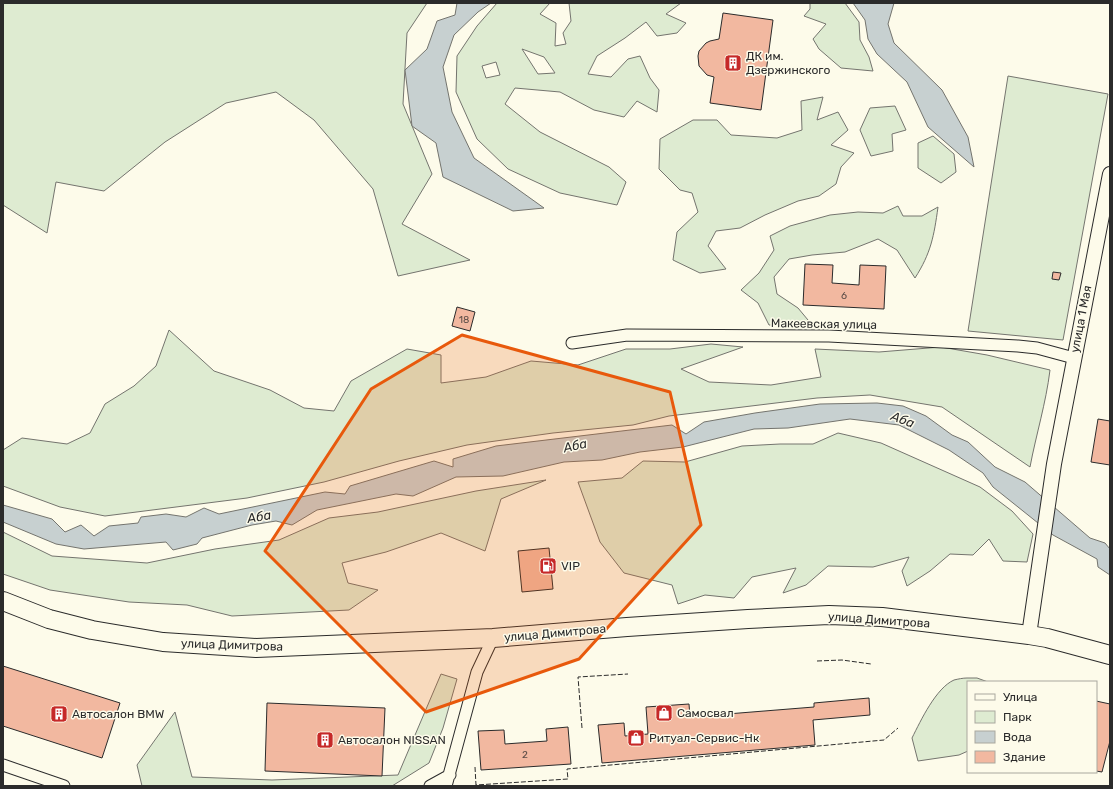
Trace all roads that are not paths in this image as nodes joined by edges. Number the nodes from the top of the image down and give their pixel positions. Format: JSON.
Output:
{"nodes":[{"id":1,"x":1110,"y":174,"type":"edge"},
{"id":2,"x":572,"y":343,"type":"dead end"},
{"id":3,"x":1074,"y":358,"type":"junction"},
{"id":4,"x":3,"y":601,"type":"edge"},
{"id":5,"x":1029,"y":635,"type":"junction"},
{"id":6,"x":493,"y":638,"type":"junction"},
{"id":7,"x":1110,"y":655,"type":"edge"},
{"id":8,"x":3,"y":765,"type":"edge"},
{"id":9,"x":450,"y":775,"type":"junction"},
{"id":10,"x":64,"y":786,"type":"edge"},
{"id":11,"x":430,"y":786,"type":"edge"},
{"id":12,"x":446,"y":786,"type":"edge"}],
"edges":[{"from":1,"to":3,"type":"street","name":"улица 1 Мая"},
{"from":2,"to":3,"type":"street","name":"Макеевская улица"},
{"from":3,"to":5,"type":"street","name":"улица 1 Мая"},
{"from":4,"to":6,"type":"main road","name":"улица Димитрова"},
{"from":5,"to":6,"type":"main road","name":"улица Димитрова"},
{"from":5,"to":7,"type":"main road","name":"улица Димитрова"},
{"from":6,"to":9,"type":"street"},
{"from":8,"to":10,"type":"street"},
{"from":9,"to":11,"type":"street"},
{"from":9,"to":12,"type":"street"}]}
